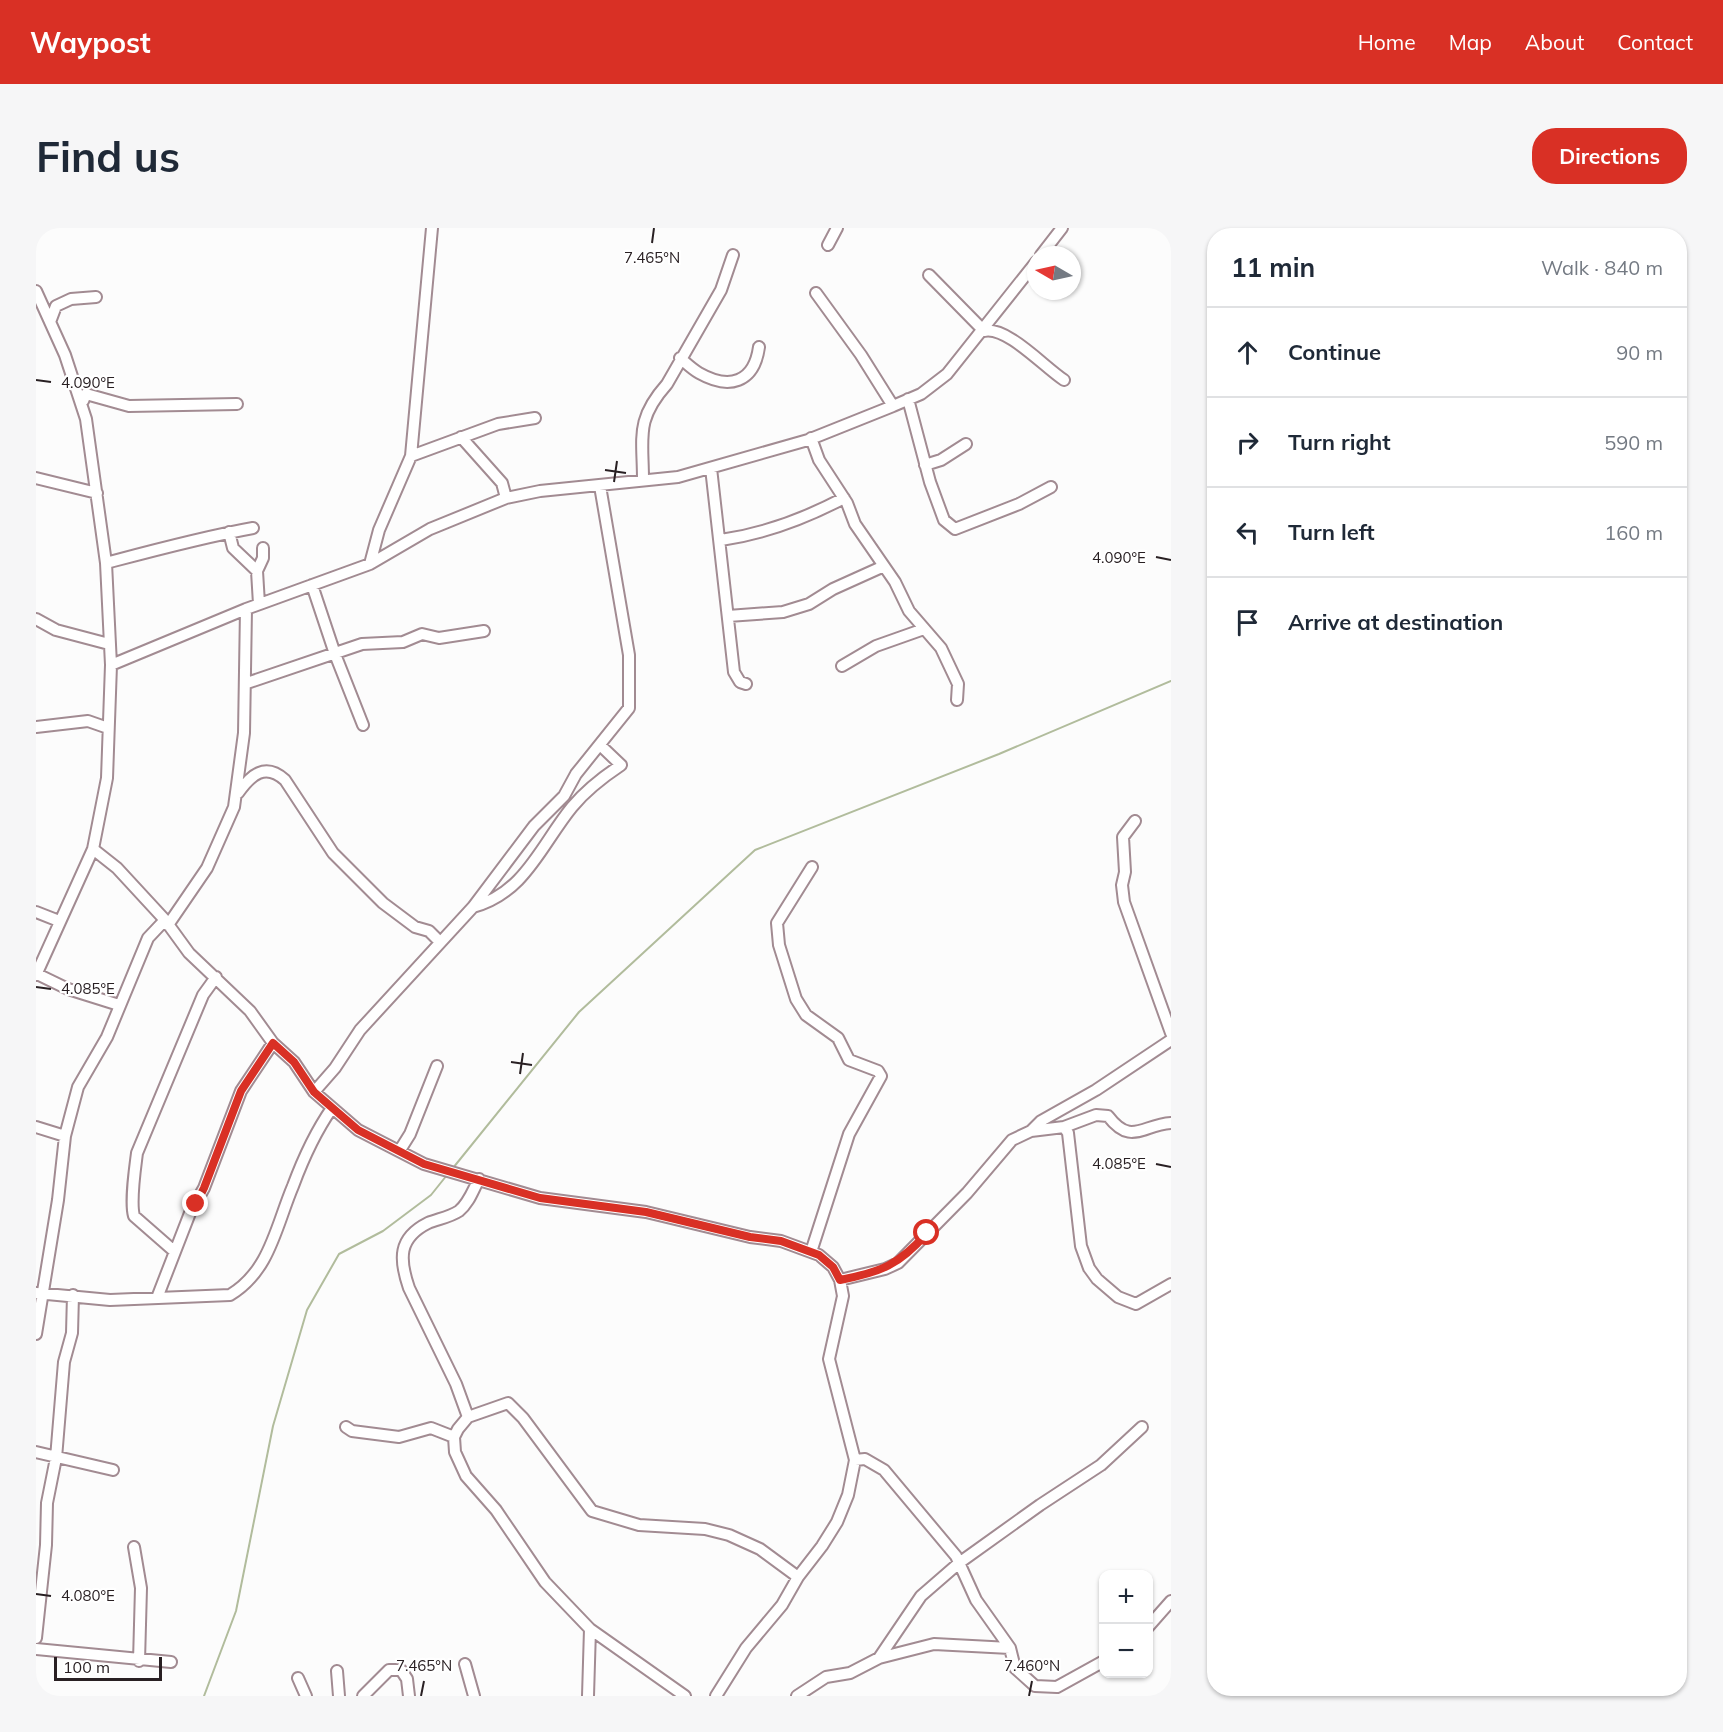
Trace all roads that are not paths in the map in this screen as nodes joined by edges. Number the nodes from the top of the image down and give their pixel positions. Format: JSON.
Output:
{"nodes":[{"id":1,"x":432,"y":228,"type":"edge"},
{"id":2,"x":837,"y":228,"type":"edge"},
{"id":3,"x":1062,"y":228,"type":"edge"},
{"id":4,"x":828,"y":245,"type":"dead end"},
{"id":5,"x":1048,"y":246,"type":"edge"},
{"id":6,"x":733,"y":255,"type":"dead end"},
{"id":7,"x":1027,"y":274,"type":"edge"},
{"id":8,"x":929,"y":275,"type":"dead end"},
{"id":9,"x":36,"y":291,"type":"edge"},
{"id":10,"x":816,"y":293,"type":"dead end"},
{"id":11,"x":96,"y":297,"type":"dead end"},
{"id":12,"x":50,"y":322,"type":"junction"},
{"id":13,"x":984,"y":331,"type":"junction"},
{"id":14,"x":759,"y":347,"type":"dead end"},
{"id":15,"x":680,"y":358,"type":"junction"},
{"id":16,"x":1064,"y":380,"type":"dead end"},
{"id":17,"x":908,"y":399,"type":"junction"},
{"id":18,"x":83,"y":401,"type":"junction"},
{"id":19,"x":237,"y":404,"type":"dead end"},
{"id":20,"x":893,"y":406,"type":"junction"},
{"id":21,"x":535,"y":418,"type":"dead end"},
{"id":22,"x":462,"y":437,"type":"junction"},
{"id":23,"x":811,"y":438,"type":"junction"},
{"id":24,"x":966,"y":444,"type":"dead end"},
{"id":25,"x":411,"y":456,"type":"junction"},
{"id":26,"x":926,"y":465,"type":"junction"},
{"id":27,"x":711,"y":468,"type":"junction"},
{"id":28,"x":36,"y":478,"type":"edge"},
{"id":29,"x":644,"y":480,"type":"junction"},
{"id":30,"x":600,"y":486,"type":"junction"},
{"id":31,"x":1051,"y":487,"type":"dead end"},
{"id":32,"x":96,"y":493,"type":"junction"},
{"id":33,"x":506,"y":498,"type":"junction"},
{"id":34,"x":844,"y":498,"type":"junction"},
{"id":35,"x":253,"y":528,"type":"dead end"},
{"id":36,"x":229,"y":532,"type":"junction"},
{"id":37,"x":721,"y":540,"type":"junction"},
{"id":38,"x":263,"y":548,"type":"dead end"},
{"id":39,"x":106,"y":563,"type":"junction"},
{"id":40,"x":370,"y":564,"type":"junction"},
{"id":41,"x":884,"y":566,"type":"junction"},
{"id":42,"x":257,"y":571,"type":"junction"},
{"id":43,"x":312,"y":585,"type":"junction"},
{"id":44,"x":260,"y":604,"type":"junction"},
{"id":45,"x":246,"y":609,"type":"junction"},
{"id":46,"x":728,"y":616,"type":"junction"},
{"id":47,"x":36,"y":619,"type":"edge"},
{"id":48,"x":924,"y":629,"type":"junction"},
{"id":49,"x":484,"y":631,"type":"dead end"},
{"id":50,"x":109,"y":644,"type":"junction"},
{"id":51,"x":335,"y":654,"type":"junction"},
{"id":52,"x":111,"y":665,"type":"junction"},
{"id":53,"x":842,"y":666,"type":"dead end"},
{"id":54,"x":247,"y":683,"type":"junction"},
{"id":55,"x":746,"y":684,"type":"dead end"},
{"id":56,"x":957,"y":700,"type":"dead end"},
{"id":57,"x":363,"y":725,"type":"dead end"},
{"id":58,"x":36,"y":727,"type":"edge"},
{"id":59,"x":108,"y":728,"type":"junction"},
{"id":60,"x":600,"y":745,"type":"junction"},
{"id":61,"x":237,"y":794,"type":"junction"},
{"id":62,"x":1135,"y":821,"type":"dead end"},
{"id":63,"x":93,"y":849,"type":"junction"},
{"id":64,"x":812,"y":867,"type":"dead end"},
{"id":65,"x":473,"y":907,"type":"junction"},
{"id":66,"x":36,"y":912,"type":"edge"},
{"id":67,"x":59,"y":921,"type":"junction"},
{"id":68,"x":166,"y":923,"type":"junction"},
{"id":69,"x":440,"y":942,"type":"junction"},
{"id":70,"x":36,"y":974,"type":"edge"},
{"id":71,"x":216,"y":977,"type":"junction"},
{"id":72,"x":119,"y":1005,"type":"junction"},
{"id":73,"x":1171,"y":1033,"type":"edge"},
{"id":74,"x":1171,"y":1040,"type":"edge"},
{"id":75,"x":273,"y":1043,"type":"junction"},
{"id":76,"x":437,"y":1066,"type":"dead end"},
{"id":77,"x":314,"y":1092,"type":"junction"},
{"id":78,"x":333,"y":1108,"type":"junction"},
{"id":79,"x":1171,"y":1123,"type":"edge"},
{"id":80,"x":36,"y":1127,"type":"edge"},
{"id":81,"x":1064,"y":1127,"type":"junction"},
{"id":82,"x":1031,"y":1131,"type":"junction"},
{"id":83,"x":65,"y":1136,"type":"junction"},
{"id":84,"x":400,"y":1150,"type":"junction"},
{"id":85,"x":479,"y":1179,"type":"junction"},
{"id":86,"x":174,"y":1251,"type":"junction"},
{"id":87,"x":811,"y":1252,"type":"junction"},
{"id":88,"x":840,"y":1280,"type":"junction"},
{"id":89,"x":1171,"y":1284,"type":"edge"},
{"id":90,"x":39,"y":1293,"type":"edge"},
{"id":91,"x":73,"y":1295,"type":"junction"},
{"id":92,"x":157,"y":1298,"type":"junction"},
{"id":93,"x":36,"y":1334,"type":"edge"},
{"id":94,"x":468,"y":1417,"type":"junction"},
{"id":95,"x":346,"y":1427,"type":"dead end"},
{"id":96,"x":1142,"y":1427,"type":"dead end"},
{"id":97,"x":454,"y":1437,"type":"junction"},
{"id":98,"x":36,"y":1452,"type":"edge"},
{"id":99,"x":56,"y":1458,"type":"junction"},
{"id":100,"x":855,"y":1460,"type":"junction"},
{"id":101,"x":113,"y":1470,"type":"dead end"},
{"id":102,"x":134,"y":1547,"type":"dead end"},
{"id":103,"x":960,"y":1563,"type":"junction"},
{"id":104,"x":798,"y":1577,"type":"junction"},
{"id":105,"x":1171,"y":1601,"type":"edge"},
{"id":106,"x":1152,"y":1624,"type":"edge"},
{"id":107,"x":590,"y":1629,"type":"junction"},
{"id":108,"x":36,"y":1638,"type":"edge"},
{"id":109,"x":1010,"y":1648,"type":"junction"},
{"id":110,"x":36,"y":1649,"type":"edge"},
{"id":111,"x":879,"y":1658,"type":"junction"},
{"id":112,"x":139,"y":1661,"type":"junction"},
{"id":113,"x":171,"y":1662,"type":"dead end"},
{"id":114,"x":465,"y":1664,"type":"dead end"},
{"id":115,"x":1099,"y":1664,"type":"edge"},
{"id":116,"x":337,"y":1671,"type":"dead end"},
{"id":117,"x":298,"y":1678,"type":"dead end"},
{"id":118,"x":306,"y":1696,"type":"edge"},
{"id":119,"x":339,"y":1696,"type":"edge"},
{"id":120,"x":363,"y":1696,"type":"edge"},
{"id":121,"x":409,"y":1696,"type":"edge"},
{"id":122,"x":474,"y":1696,"type":"edge"},
{"id":123,"x":588,"y":1696,"type":"edge"},
{"id":124,"x":685,"y":1696,"type":"edge"},
{"id":125,"x":716,"y":1696,"type":"edge"},
{"id":126,"x":797,"y":1696,"type":"edge"}],
"edges":[{"from":1,"to":25,"type":"street"},
{"from":2,"to":4,"type":"street"},
{"from":3,"to":5,"type":"street"},
{"from":6,"to":15,"type":"street"},
{"from":7,"to":13,"type":"street"},
{"from":8,"to":13,"type":"street"},
{"from":9,"to":12,"type":"street"},
{"from":10,"to":20,"type":"street"},
{"from":11,"to":12,"type":"street"},
{"from":12,"to":18,"type":"street"},
{"from":13,"to":16,"type":"street"},
{"from":13,"to":17,"type":"street"},
{"from":14,"to":15,"type":"street"},
{"from":15,"to":29,"type":"street"},
{"from":17,"to":20,"type":"street"},
{"from":17,"to":26,"type":"street"},
{"from":18,"to":19,"type":"street"},
{"from":18,"to":32,"type":"street"},
{"from":20,"to":23,"type":"street"},
{"from":21,"to":22,"type":"street"},
{"from":22,"to":25,"type":"street"},
{"from":22,"to":33,"type":"street"},
{"from":23,"to":27,"type":"street"},
{"from":23,"to":34,"type":"street"},
{"from":24,"to":26,"type":"street"},
{"from":25,"to":40,"type":"street"},
{"from":26,"to":31,"type":"street"},
{"from":27,"to":29,"type":"street"},
{"from":27,"to":37,"type":"street"},
{"from":28,"to":32,"type":"street"},
{"from":29,"to":30,"type":"street"},
{"from":30,"to":33,"type":"street"},
{"from":30,"to":60,"type":"street"},
{"from":32,"to":39,"type":"street"},
{"from":33,"to":40,"type":"street"},
{"from":34,"to":37,"type":"street"},
{"from":34,"to":41,"type":"street"},
{"from":35,"to":36,"type":"street"},
{"from":36,"to":39,"type":"street"},
{"from":36,"to":42,"type":"street"},
{"from":37,"to":46,"type":"street"},
{"from":38,"to":42,"type":"street"},
{"from":39,"to":50,"type":"street"},
{"from":40,"to":43,"type":"street"},
{"from":41,"to":46,"type":"street"},
{"from":41,"to":48,"type":"street"},
{"from":42,"to":44,"type":"street"},
{"from":43,"to":44,"type":"street"},
{"from":43,"to":51,"type":"street"},
{"from":44,"to":45,"type":"street"},
{"from":45,"to":52,"type":"street"},
{"from":45,"to":54,"type":"street"},
{"from":46,"to":55,"type":"street"},
{"from":47,"to":50,"type":"street"},
{"from":48,"to":53,"type":"street"},
{"from":48,"to":56,"type":"street"},
{"from":49,"to":51,"type":"street"},
{"from":50,"to":52,"type":"street"},
{"from":51,"to":54,"type":"street"},
{"from":51,"to":57,"type":"street"},
{"from":52,"to":59,"type":"street"},
{"from":54,"to":61,"type":"street"},
{"from":58,"to":59,"type":"street"},
{"from":59,"to":63,"type":"street"},
{"from":60,"to":65,"type":"street"},
{"from":60,"to":65,"type":"street"},
{"from":61,"to":68,"type":"street"},
{"from":61,"to":69,"type":"street"},
{"from":62,"to":73,"type":"street"},
{"from":63,"to":67,"type":"street"},
{"from":63,"to":68,"type":"street"},
{"from":64,"to":87,"type":"street"},
{"from":65,"to":69,"type":"street"},
{"from":66,"to":67,"type":"street"},
{"from":67,"to":70,"type":"street"},
{"from":68,"to":71,"type":"street"},
{"from":68,"to":72,"type":"street"},
{"from":69,"to":77,"type":"street"},
{"from":70,"to":72,"type":"street"},
{"from":71,"to":75,"type":"street"},
{"from":71,"to":86,"type":"street"},
{"from":72,"to":83,"type":"street"},
{"from":74,"to":82,"type":"street"},
{"from":75,"to":77,"type":"street"},
{"from":75,"to":86,"type":"street"},
{"from":76,"to":84,"type":"street"},
{"from":77,"to":78,"type":"street"},
{"from":78,"to":84,"type":"street"},
{"from":78,"to":92,"type":"street"},
{"from":79,"to":81,"type":"street"},
{"from":80,"to":83,"type":"street"},
{"from":81,"to":82,"type":"street"},
{"from":81,"to":89,"type":"street"},
{"from":82,"to":88,"type":"street"},
{"from":83,"to":90,"type":"street"},
{"from":84,"to":85,"type":"street"},
{"from":85,"to":87,"type":"street"},
{"from":85,"to":94,"type":"street"},
{"from":86,"to":92,"type":"street"},
{"from":87,"to":88,"type":"street"},
{"from":88,"to":100,"type":"street"},
{"from":90,"to":91,"type":"street"},
{"from":90,"to":93,"type":"street"},
{"from":91,"to":92,"type":"street"},
{"from":91,"to":99,"type":"street"},
{"from":94,"to":97,"type":"street"},
{"from":94,"to":104,"type":"street"},
{"from":95,"to":97,"type":"street"},
{"from":96,"to":103,"type":"street"},
{"from":97,"to":107,"type":"street"},
{"from":98,"to":99,"type":"street"},
{"from":99,"to":101,"type":"street"},
{"from":99,"to":108,"type":"street"},
{"from":100,"to":103,"type":"street"},
{"from":100,"to":104,"type":"street"},
{"from":102,"to":112,"type":"street"},
{"from":103,"to":109,"type":"street"},
{"from":103,"to":111,"type":"street"},
{"from":104,"to":125,"type":"street"},
{"from":105,"to":106,"type":"street"},
{"from":107,"to":123,"type":"street"},
{"from":107,"to":124,"type":"street"},
{"from":109,"to":111,"type":"street"},
{"from":109,"to":115,"type":"street"},
{"from":110,"to":112,"type":"street"},
{"from":111,"to":126,"type":"street"},
{"from":112,"to":113,"type":"street"},
{"from":114,"to":122,"type":"street"},
{"from":116,"to":119,"type":"street"},
{"from":117,"to":118,"type":"street"},
{"from":120,"to":121,"type":"street"}]}
